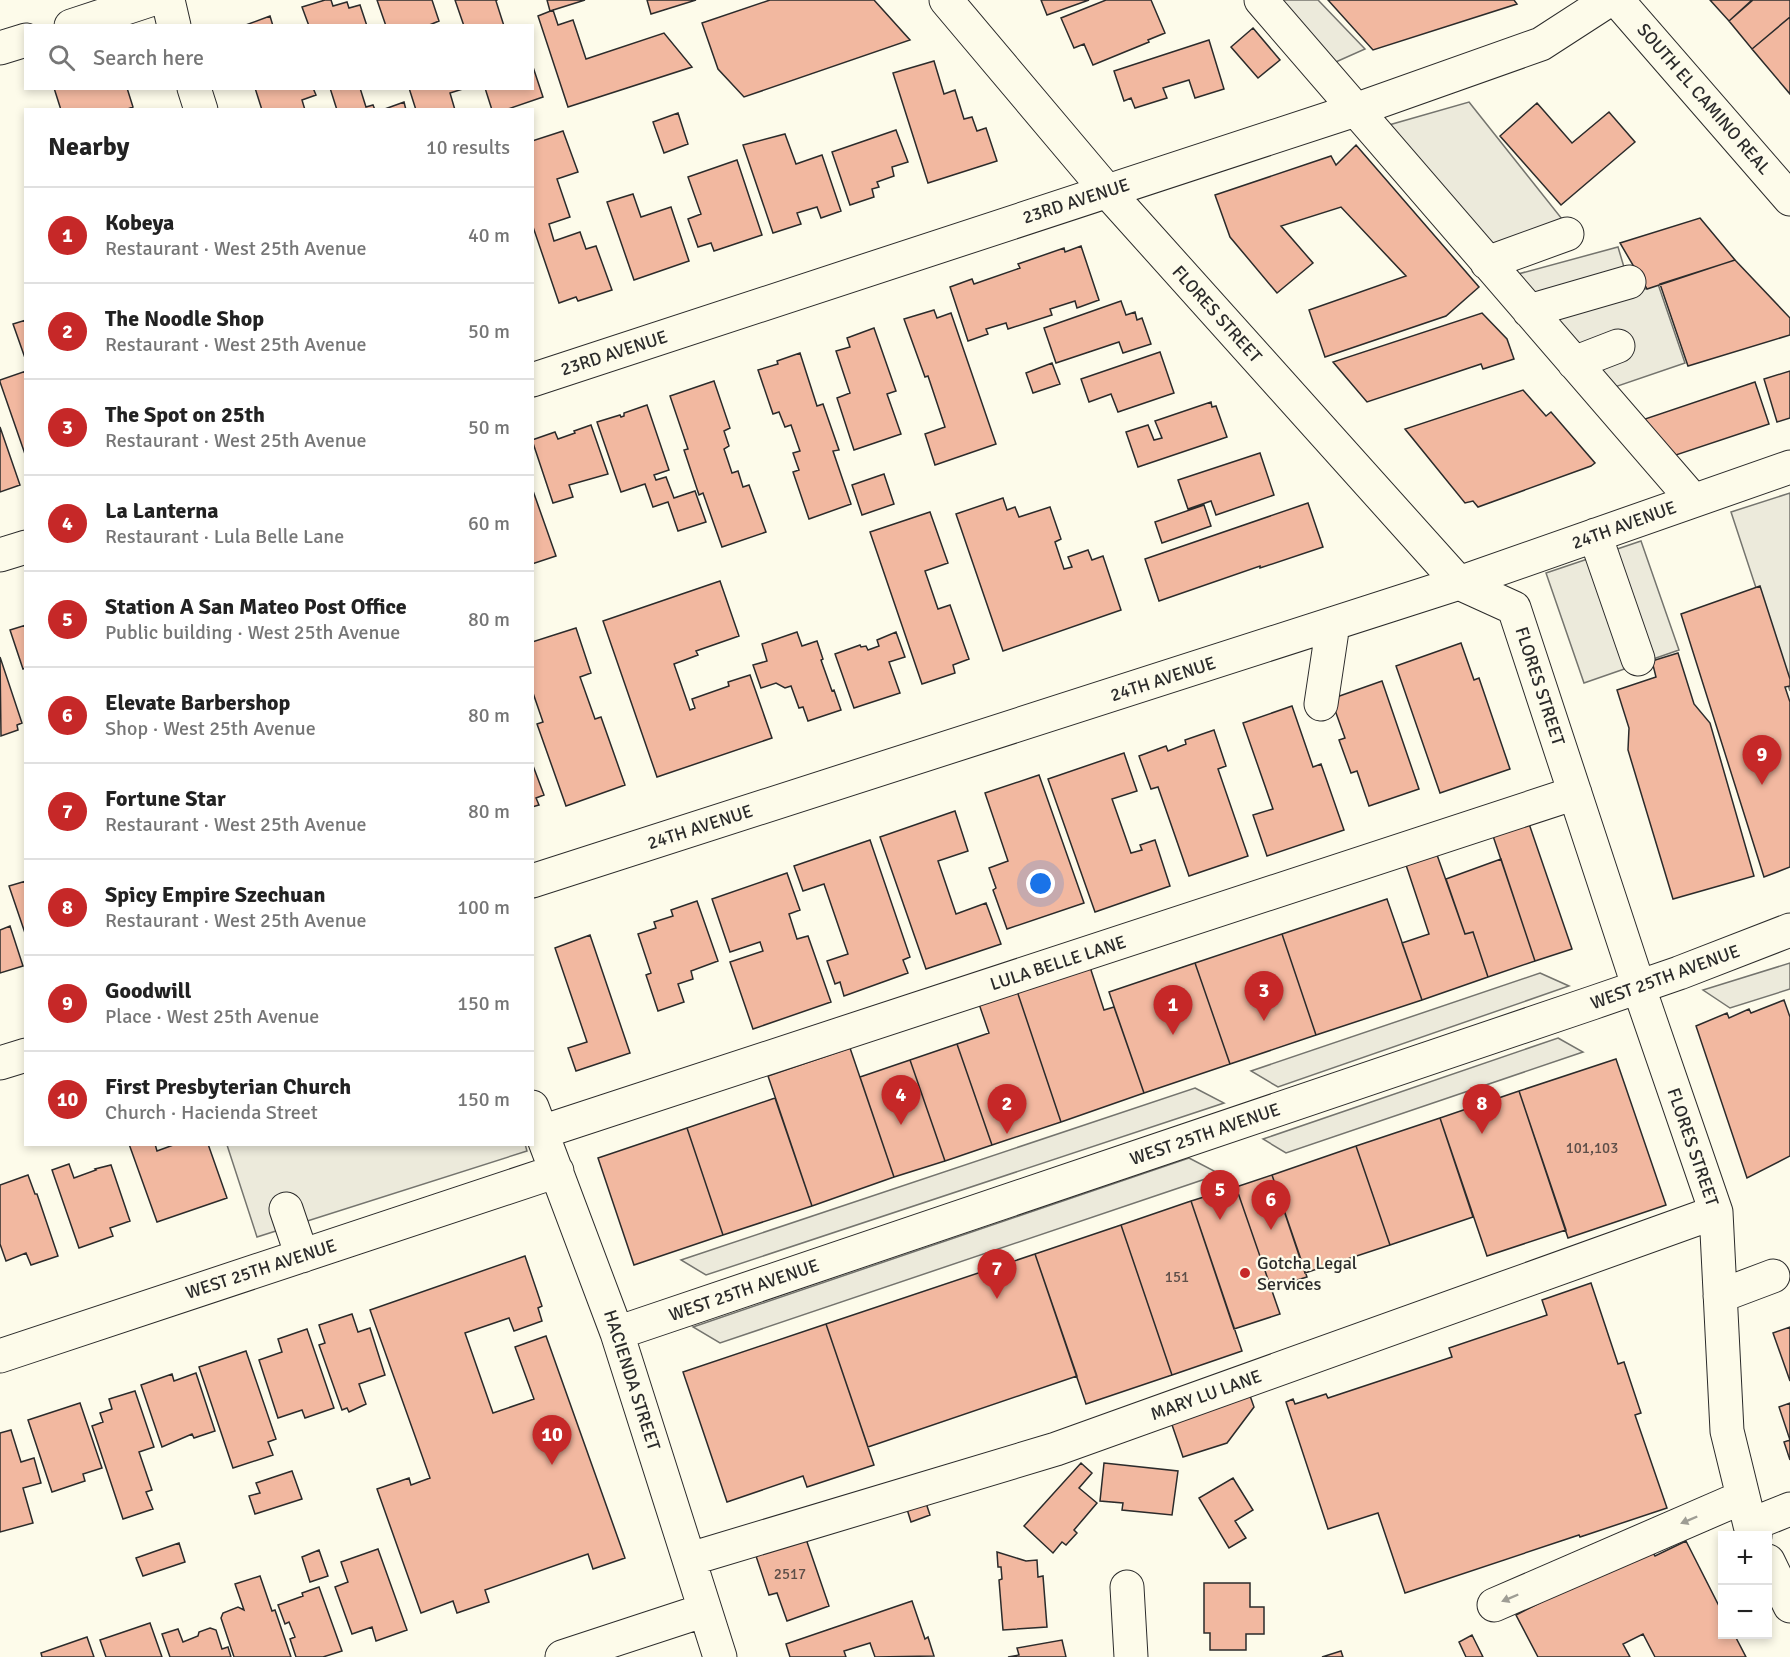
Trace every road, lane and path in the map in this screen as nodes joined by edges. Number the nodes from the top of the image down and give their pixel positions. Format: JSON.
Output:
{"nodes":[{"id":1,"x":150,"y":0,"type":"edge"},
{"id":2,"x":168,"y":0,"type":"edge"},
{"id":3,"x":946,"y":0,"type":"edge"},
{"id":4,"x":1261,"y":0,"type":"edge"},
{"id":5,"x":1610,"y":0,"type":"edge"},
{"id":6,"x":1617,"y":0,"type":"edge"},
{"id":7,"x":77,"y":24,"type":"edge"},
{"id":8,"x":174,"y":24,"type":"edge"},
{"id":9,"x":24,"y":41,"type":"edge"},
{"id":10,"x":0,"y":48,"type":"edge"},
{"id":11,"x":195,"y":90,"type":"edge"},
{"id":12,"x":200,"y":108,"type":"edge"},
{"id":13,"x":1355,"y":111,"type":"junction"},
{"id":14,"x":1107,"y":191,"type":"junction"},
{"id":15,"x":1790,"y":199,"type":"edge"},
{"id":16,"x":1567,"y":234,"type":"dead end"},
{"id":17,"x":1487,"y":263,"type":"junction"},
{"id":18,"x":1629,"y":282,"type":"dead end"},
{"id":19,"x":1529,"y":311,"type":"junction"},
{"id":20,"x":1618,"y":346,"type":"dead end"},
{"id":21,"x":1575,"y":363,"type":"junction"},
{"id":22,"x":534,"y":379,"type":"edge"},
{"id":23,"x":1790,"y":467,"type":"edge"},
{"id":24,"x":1693,"y":500,"type":"junction"},
{"id":25,"x":1595,"y":535,"type":"junction"},
{"id":26,"x":24,"y":548,"type":"edge"},
{"id":27,"x":0,"y":555,"type":"edge"},
{"id":28,"x":1460,"y":583,"type":"junction"},
{"id":29,"x":1333,"y":624,"type":"junction"},
{"id":30,"x":1638,"y":659,"type":"dead end"},
{"id":31,"x":1320,"y":704,"type":"dead end"},
{"id":32,"x":1575,"y":793,"type":"junction"},
{"id":33,"x":534,"y":880,"type":"edge"},
{"id":34,"x":1790,"y":930,"type":"edge"},
{"id":35,"x":1639,"y":987,"type":"junction"},
{"id":36,"x":24,"y":1055,"type":"edge"},
{"id":37,"x":0,"y":1063,"type":"edge"},
{"id":38,"x":537,"y":1120,"type":"edge"},
{"id":39,"x":557,"y":1171,"type":"junction"},
{"id":40,"x":286,"y":1209,"type":"dead end"},
{"id":41,"x":1716,"y":1212,"type":"junction"},
{"id":42,"x":302,"y":1256,"type":"junction"},
{"id":43,"x":1773,"y":1276,"type":"dead end"},
{"id":44,"x":1720,"y":1296,"type":"junction"},
{"id":45,"x":617,"y":1333,"type":"junction"},
{"id":46,"x":0,"y":1356,"type":"edge"},
{"id":47,"x":1790,"y":1509,"type":"edge"},
{"id":48,"x":1749,"y":1519,"type":"edge"},
{"id":49,"x":690,"y":1559,"type":"junction"},
{"id":50,"x":1772,"y":1571,"type":"edge"},
{"id":51,"x":1127,"y":1587,"type":"dead end"},
{"id":52,"x":1494,"y":1605,"type":"dead end"},
{"id":53,"x":1790,"y":1606,"type":"edge"},
{"id":54,"x":705,"y":1610,"type":"junction"},
{"id":55,"x":562,"y":1657,"type":"edge"},
{"id":56,"x":720,"y":1657,"type":"edge"},
{"id":57,"x":1131,"y":1657,"type":"edge"}],
"edges":[{"from":1,"to":7,"type":"street"},
{"from":2,"to":8,"type":"street"},
{"from":3,"to":14,"type":"street","name":"FLORES STREET"},
{"from":4,"to":13,"type":"street"},
{"from":5,"to":13,"type":"street","name":"23RD AVENUE"},
{"from":6,"to":15,"type":"street","name":"SOUTH EL CAMINO REAL"},
{"from":9,"to":10,"type":"street"},
{"from":11,"to":12,"type":"street"},
{"from":13,"to":14,"type":"street","name":"23RD AVENUE"},
{"from":13,"to":17,"type":"street"},
{"from":14,"to":22,"type":"street","name":"23RD AVENUE"},
{"from":14,"to":28,"type":"street","name":"FLORES STREET"},
{"from":16,"to":17,"type":"street"},
{"from":17,"to":19,"type":"street"},
{"from":18,"to":19,"type":"street"},
{"from":19,"to":21,"type":"street"},
{"from":20,"to":21,"type":"street"},
{"from":21,"to":24,"type":"street"},
{"from":23,"to":24,"type":"street","name":"24TH AVENUE"},
{"from":24,"to":25,"type":"street","name":"24TH AVENUE"},
{"from":25,"to":28,"type":"street","name":"24TH AVENUE"},
{"from":25,"to":30,"type":"street"},
{"from":26,"to":27,"type":"street"},
{"from":28,"to":29,"type":"street","name":"24TH AVENUE"},
{"from":28,"to":32,"type":"street","name":"FLORES STREET"},
{"from":29,"to":31,"type":"street"},
{"from":29,"to":33,"type":"street","name":"24TH AVENUE"},
{"from":32,"to":35,"type":"street","name":"FLORES STREET"},
{"from":32,"to":38,"type":"street","name":"LULA BELLE LANE"},
{"from":34,"to":35,"type":"street","name":"WEST 25TH AVENUE"},
{"from":35,"to":41,"type":"street","name":"FLORES STREET"},
{"from":35,"to":45,"type":"street","name":"WEST 25TH AVENUE"},
{"from":36,"to":37,"type":"street"},
{"from":38,"to":39,"type":"street","name":"HACIENDA STREET"},
{"from":39,"to":42,"type":"street","name":"WEST 25TH AVENUE"},
{"from":39,"to":45,"type":"street","name":"HACIENDA STREET"},
{"from":40,"to":42,"type":"street"},
{"from":41,"to":44,"type":"street","name":"FLORES STREET"},
{"from":41,"to":49,"type":"street","name":"MARY LU LANE"},
{"from":42,"to":46,"type":"street","name":"WEST 25TH AVENUE"},
{"from":43,"to":44,"type":"street"},
{"from":44,"to":48,"type":"street","name":"FLORES STREET"},
{"from":45,"to":49,"type":"street","name":"HACIENDA STREET"},
{"from":47,"to":48,"type":"street"},
{"from":48,"to":52,"type":"street","one_way":true},
{"from":49,"to":54,"type":"street","name":"HACIENDA STREET"},
{"from":50,"to":53,"type":"street"},
{"from":51,"to":57,"type":"street"},
{"from":54,"to":55,"type":"street"},
{"from":54,"to":56,"type":"street","name":"HACIENDA STREET"}]}
